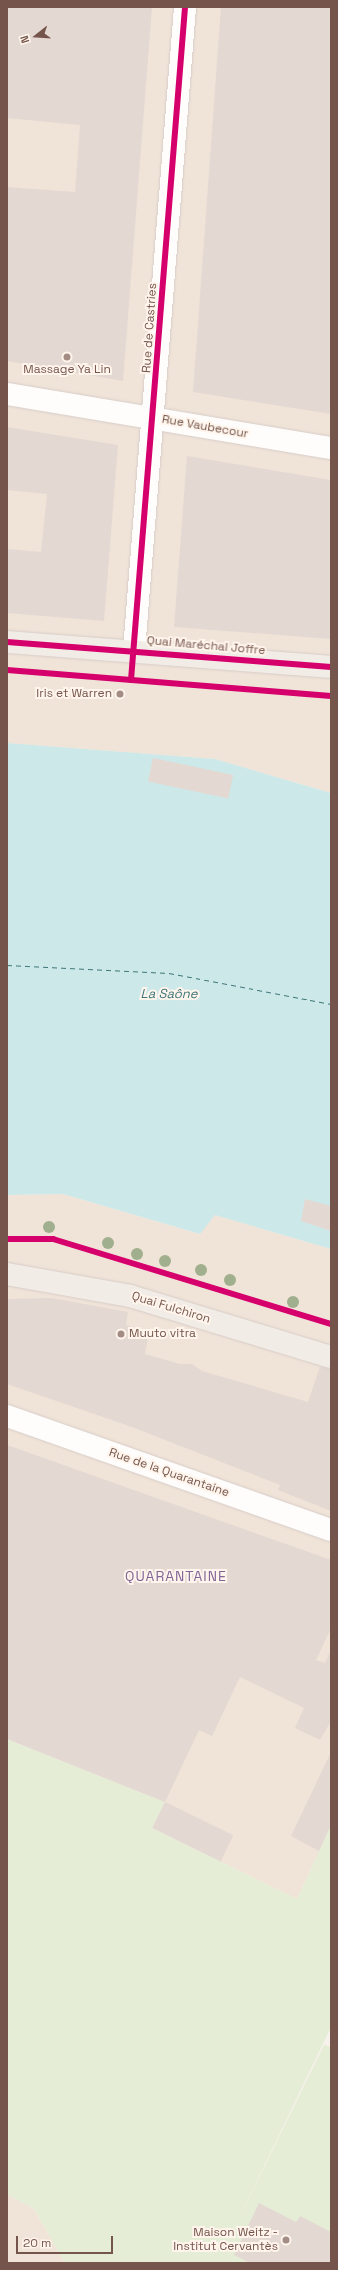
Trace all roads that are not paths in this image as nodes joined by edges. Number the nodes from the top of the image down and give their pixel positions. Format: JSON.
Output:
{"nodes":[{"id":1,"x":185,"y":7,"type":"edge"},
{"id":2,"x":7,"y":394,"type":"edge"},
{"id":3,"x":154,"y":418,"type":"junction"},
{"id":4,"x":331,"y":448,"type":"edge"},
{"id":5,"x":7,"y":642,"type":"edge"},
{"id":6,"x":134,"y":651,"type":"junction"},
{"id":7,"x":331,"y":667,"type":"edge"},
{"id":8,"x":7,"y":1274,"type":"edge"},
{"id":9,"x":331,"y":1357,"type":"edge"},
{"id":10,"x":7,"y":1416,"type":"edge"},
{"id":11,"x":331,"y":1530,"type":"edge"}],
"edges":[{"from":1,"to":3,"type":"street","name":"Rue de Castries"},
{"from":2,"to":3,"type":"street","name":"Rue Vaubecour"},
{"from":3,"to":4,"type":"street","name":"Rue Vaubecour"},
{"from":3,"to":6,"type":"street","name":"Rue de Castries"},
{"from":5,"to":6,"type":"main road","name":"Quai Maréchal Joffre"},
{"from":6,"to":7,"type":"main road","name":"Quai Maréchal Joffre"},
{"from":8,"to":9,"type":"main road","name":"Quai Fulchiron"},
{"from":10,"to":11,"type":"street","name":"Rue de la Quarantaine"}]}
